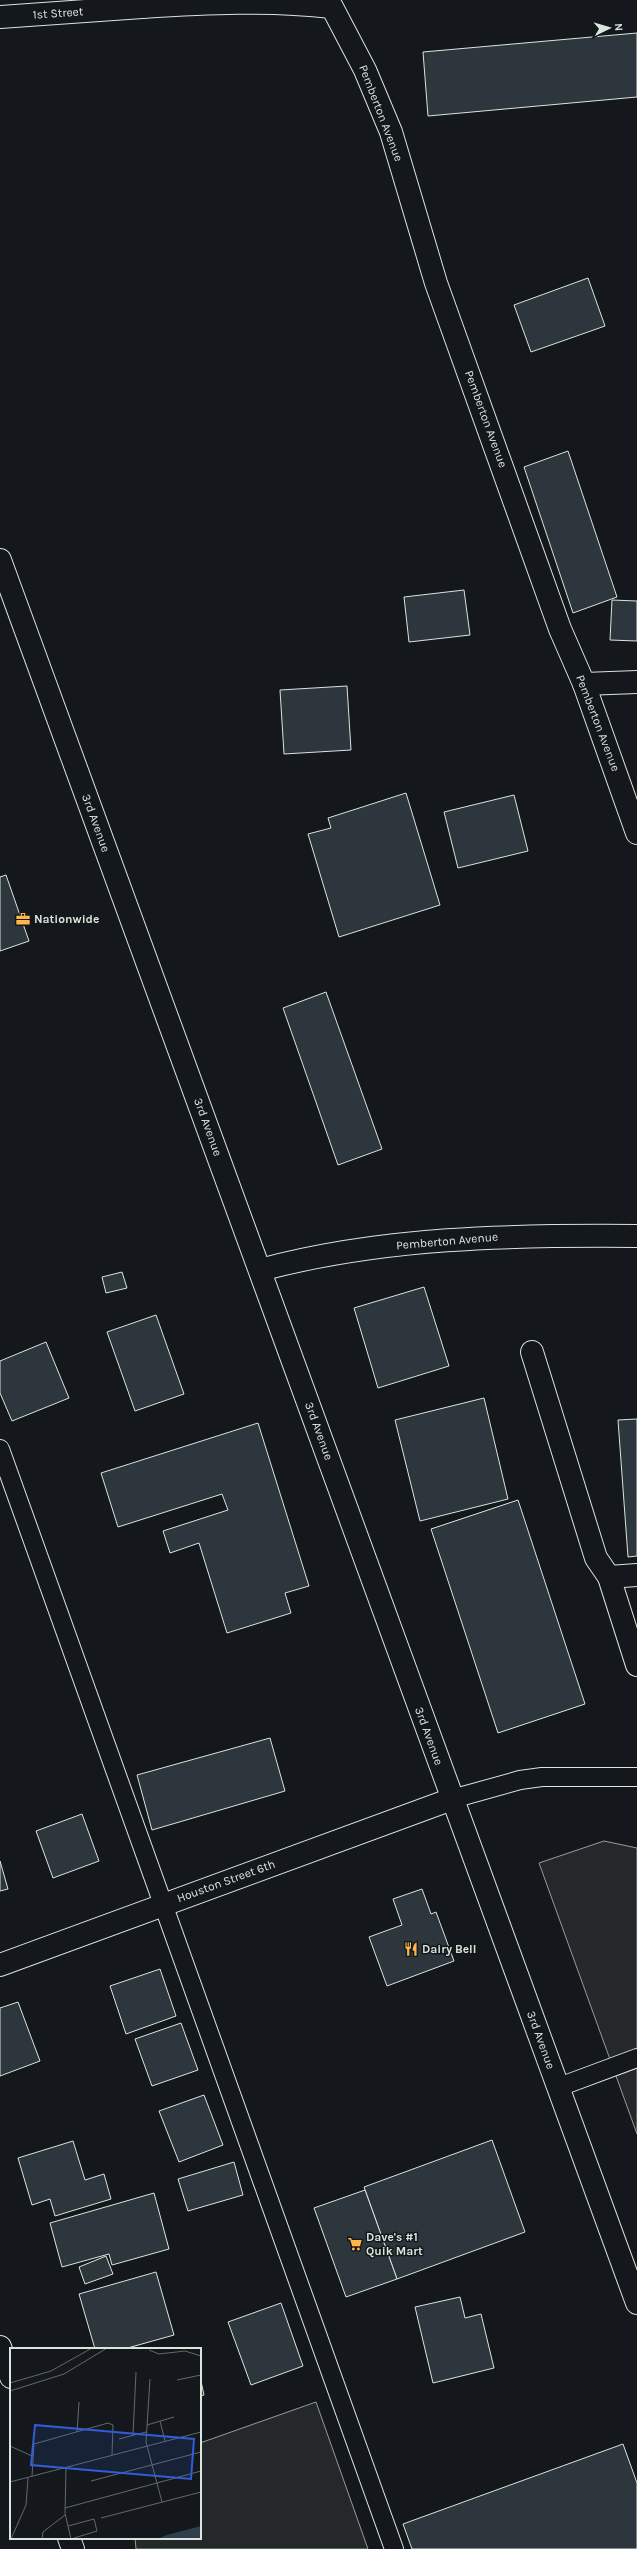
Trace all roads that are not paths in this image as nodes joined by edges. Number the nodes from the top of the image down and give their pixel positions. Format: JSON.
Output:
{"nodes":[{"id":1,"x":143,"y":4,"type":"edge"},
{"id":2,"x":332,"y":7,"type":"joint"},
{"id":3,"x":0,"y":18,"type":"edge"},
{"id":4,"x":0,"y":560,"type":"edge"},
{"id":5,"x":637,"y":682,"type":"edge"},
{"id":6,"x":584,"y":684,"type":"junction"},
{"id":7,"x":637,"y":833,"type":"edge"},
{"id":8,"x":637,"y":1236,"type":"edge"},
{"id":9,"x":260,"y":1270,"type":"junction"},
{"id":10,"x":532,"y":1352,"type":"dead end"},
{"id":11,"x":0,"y":1449,"type":"edge"},
{"id":12,"x":637,"y":1574,"type":"edge"},
{"id":13,"x":609,"y":1577,"type":"junction"},
{"id":14,"x":637,"y":1665,"type":"edge"},
{"id":15,"x":637,"y":1777,"type":"edge"},
{"id":16,"x":452,"y":1799,"type":"junction"},
{"id":17,"x":163,"y":1904,"type":"junction"},
{"id":18,"x":0,"y":1966,"type":"edge"},
{"id":19,"x":637,"y":2058,"type":"edge"},
{"id":20,"x":559,"y":2086,"type":"junction"},
{"id":21,"x":637,"y":2303,"type":"edge"},
{"id":22,"x":0,"y":2347,"type":"edge"},
{"id":23,"x":10,"y":2374,"type":"edge"},
{"id":24,"x":69,"y":2539,"type":"edge"},
{"id":25,"x":73,"y":2549,"type":"edge"},
{"id":26,"x":394,"y":2549,"type":"edge"}],
"edges":[{"from":1,"to":2,"type":"street","name":"1st Street"},
{"from":1,"to":3,"type":"street","name":"1st Street"},
{"from":2,"to":6,"type":"street","name":"Pemberton Avenue"},
{"from":4,"to":9,"type":"street","name":"3rd Avenue"},
{"from":5,"to":6,"type":"street"},
{"from":6,"to":7,"type":"street","name":"Pemberton Avenue"},
{"from":8,"to":9,"type":"street","name":"Pemberton Avenue"},
{"from":9,"to":16,"type":"street","name":"3rd Avenue"},
{"from":10,"to":13,"type":"street"},
{"from":11,"to":17,"type":"lane"},
{"from":12,"to":13,"type":"street"},
{"from":13,"to":14,"type":"street"},
{"from":15,"to":16,"type":"lane"},
{"from":16,"to":17,"type":"street","name":"Houston Street 6th"},
{"from":16,"to":20,"type":"street","name":"3rd Avenue"},
{"from":17,"to":18,"type":"street","name":"Houston Street 6th"},
{"from":17,"to":26,"type":"lane"},
{"from":19,"to":20,"type":"lane"},
{"from":20,"to":21,"type":"street","name":"3rd Avenue"},
{"from":22,"to":23,"type":"street"},
{"from":24,"to":25,"type":"street"}]}
